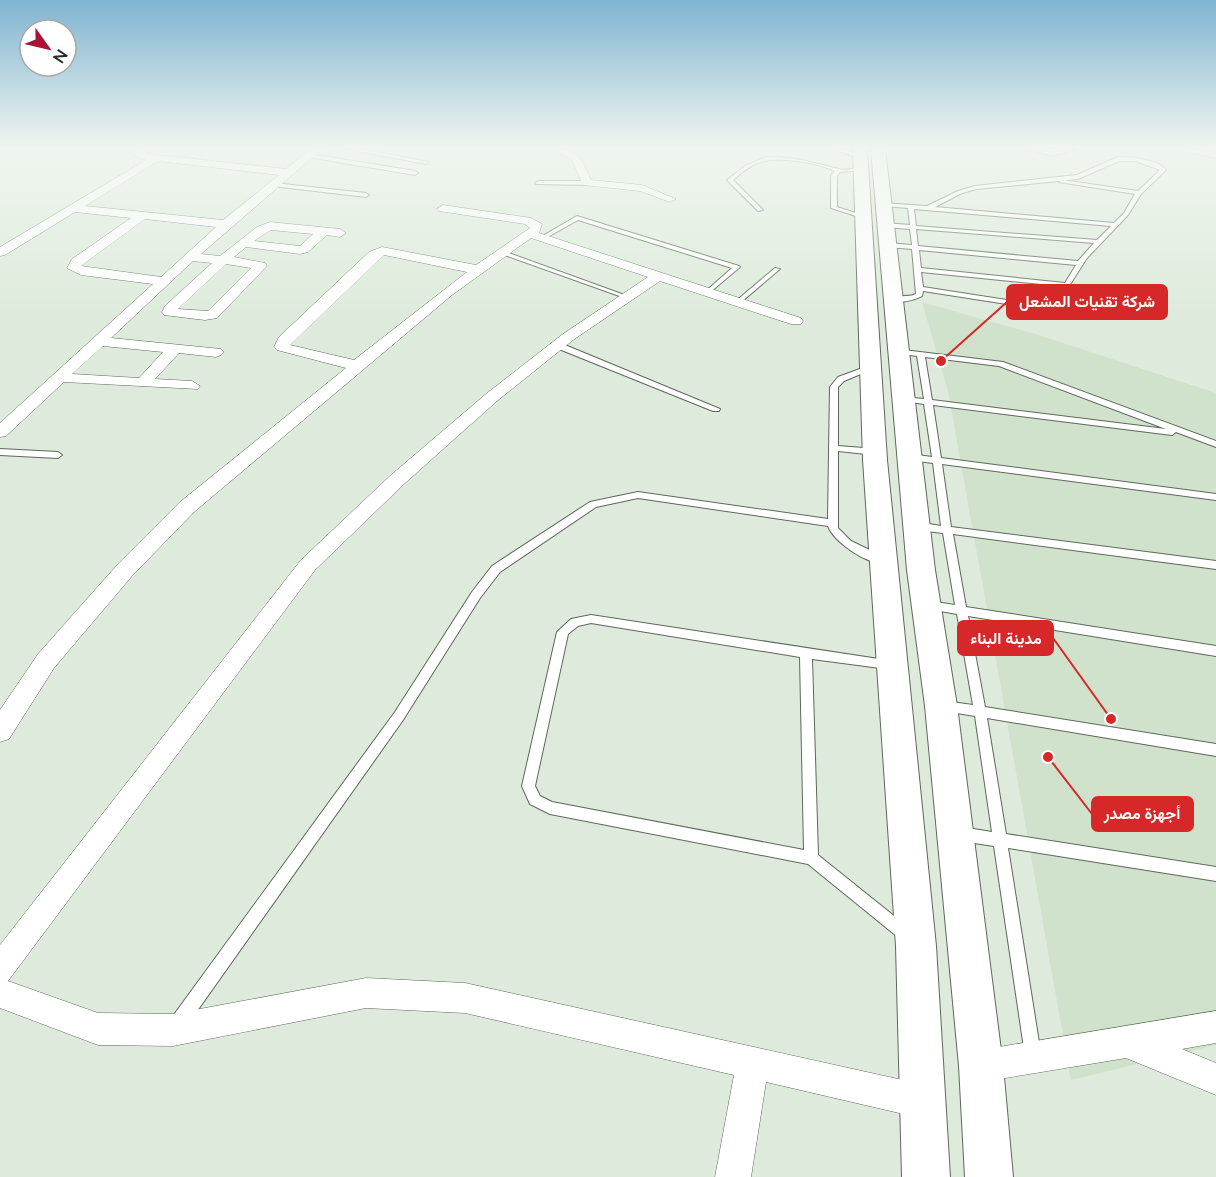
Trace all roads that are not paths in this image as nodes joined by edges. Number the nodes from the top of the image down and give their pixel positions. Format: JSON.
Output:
{"nodes":[{"id":1,"x":79,"y":204,"type":"edge"},
{"id":2,"x":251,"y":204,"type":"edge"},
{"id":3,"x":754,"y":204,"type":"edge"},
{"id":4,"x":882,"y":204,"type":"edge"},
{"id":5,"x":936,"y":204,"type":"edge"},
{"id":6,"x":1132,"y":204,"type":"edge"},
{"id":7,"x":72,"y":208,"type":"junction"},
{"id":8,"x":928,"y":208,"type":"junction"},
{"id":9,"x":443,"y":209,"type":"dead end"},
{"id":10,"x":760,"y":210,"type":"dead end"},
{"id":11,"x":142,"y":215,"type":"junction"},
{"id":12,"x":226,"y":224,"type":"junction"},
{"id":13,"x":894,"y":225,"type":"junction"},
{"id":14,"x":1116,"y":225,"type":"junction"},
{"id":15,"x":323,"y":232,"type":"junction"},
{"id":16,"x":340,"y":233,"type":"dead end"},
{"id":17,"x":537,"y":236,"type":"junction"},
{"id":18,"x":1099,"y":242,"type":"junction"},
{"id":19,"x":243,"y":243,"type":"junction"},
{"id":20,"x":0,"y":252,"type":"edge"},
{"id":21,"x":504,"y":253,"type":"junction"},
{"id":22,"x":190,"y":257,"type":"junction"},
{"id":23,"x":224,"y":261,"type":"junction"},
{"id":24,"x":1081,"y":263,"type":"junction"},
{"id":25,"x":777,"y":269,"type":"dead end"},
{"id":26,"x":479,"y":270,"type":"junction"},
{"id":27,"x":918,"y":270,"type":"junction"},
{"id":28,"x":658,"y":276,"type":"junction"},
{"id":29,"x":164,"y":281,"type":"junction"},
{"id":30,"x":1067,"y":285,"type":"junction"},
{"id":31,"x":708,"y":292,"type":"junction"},
{"id":32,"x":906,"y":294,"type":"junction"},
{"id":33,"x":627,"y":297,"type":"junction"},
{"id":34,"x":738,"y":302,"type":"junction"},
{"id":35,"x":796,"y":321,"type":"dead end"},
{"id":36,"x":99,"y":341,"type":"junction"},
{"id":37,"x":557,"y":345,"type":"junction"},
{"id":38,"x":175,"y":348,"type":"junction"},
{"id":39,"x":216,"y":352,"type":"dead end"},
{"id":40,"x":910,"y":352,"type":"junction"},
{"id":41,"x":358,"y":366,"type":"junction"},
{"id":42,"x":871,"y":368,"type":"junction"},
{"id":43,"x":70,"y":379,"type":"dead end"},
{"id":44,"x":143,"y":383,"type":"junction"},
{"id":45,"x":192,"y":386,"type":"dead end"},
{"id":46,"x":916,"y":400,"type":"junction"},
{"id":47,"x":716,"y":409,"type":"dead end"},
{"id":48,"x":0,"y":432,"type":"edge"},
{"id":49,"x":1191,"y":434,"type":"junction"},
{"id":50,"x":1216,"y":444,"type":"edge"},
{"id":51,"x":833,"y":448,"type":"junction"},
{"id":52,"x":0,"y":452,"type":"edge"},
{"id":53,"x":876,"y":452,"type":"junction"},
{"id":54,"x":58,"y":455,"type":"dead end"},
{"id":55,"x":923,"y":459,"type":"junction"},
{"id":56,"x":1216,"y":497,"type":"edge"},
{"id":57,"x":833,"y":523,"type":"junction"},
{"id":58,"x":917,"y":526,"type":"junction"},
{"id":59,"x":947,"y":530,"type":"junction"},
{"id":60,"x":882,"y":562,"type":"junction"},
{"id":61,"x":1216,"y":565,"type":"edge"},
{"id":62,"x":926,"y":604,"type":"junction"},
{"id":63,"x":961,"y":610,"type":"junction"},
{"id":64,"x":1216,"y":651,"type":"edge"},
{"id":65,"x":806,"y":653,"type":"junction"},
{"id":66,"x":892,"y":664,"type":"junction"},
{"id":67,"x":941,"y":706,"type":"junction"},
{"id":68,"x":980,"y":712,"type":"junction"},
{"id":69,"x":0,"y":731,"type":"edge"},
{"id":70,"x":1216,"y":750,"type":"edge"},
{"id":71,"x":954,"y":833,"type":"junction"},
{"id":72,"x":999,"y":840,"type":"junction"},
{"id":73,"x":811,"y":858,"type":"junction"},
{"id":74,"x":1216,"y":874,"type":"edge"},
{"id":75,"x":915,"y":942,"type":"junction"},
{"id":76,"x":0,"y":969,"type":"edge"},
{"id":77,"x":0,"y":993,"type":"edge"},
{"id":78,"x":1216,"y":1028,"type":"edge"},
{"id":79,"x":173,"y":1030,"type":"junction"},
{"id":80,"x":1126,"y":1042,"type":"junction"},
{"id":81,"x":1033,"y":1058,"type":"junction"},
{"id":82,"x":753,"y":1063,"type":"junction"},
{"id":83,"x":981,"y":1066,"type":"junction"},
{"id":84,"x":1216,"y":1080,"type":"edge"},
{"id":85,"x":925,"y":1102,"type":"junction"},
{"id":86,"x":733,"y":1177,"type":"edge"},
{"id":87,"x":926,"y":1177,"type":"edge"},
{"id":88,"x":989,"y":1177,"type":"edge"}],
"edges":[{"from":1,"to":7,"type":"street"},
{"from":2,"to":12,"type":"street"},
{"from":3,"to":10,"type":"lane"},
{"from":4,"to":13,"type":"street"},
{"from":5,"to":8,"type":"lane"},
{"from":6,"to":14,"type":"lane"},
{"from":7,"to":11,"type":"street"},
{"from":7,"to":20,"type":"street"},
{"from":8,"to":13,"type":"lane"},
{"from":8,"to":14,"type":"lane"},
{"from":9,"to":17,"type":"street"},
{"from":11,"to":12,"type":"street"},
{"from":11,"to":29,"type":"street"},
{"from":12,"to":22,"type":"street"},
{"from":13,"to":18,"type":"lane"},
{"from":13,"to":24,"type":"lane"},
{"from":13,"to":27,"type":"lane"},
{"from":13,"to":32,"type":"street"},
{"from":13,"to":42,"type":"street"},
{"from":14,"to":18,"type":"lane"},
{"from":15,"to":16,"type":"street"},
{"from":15,"to":19,"type":"street"},
{"from":15,"to":19,"type":"street"},
{"from":17,"to":21,"type":"street"},
{"from":17,"to":28,"type":"street"},
{"from":17,"to":31,"type":"lane"},
{"from":18,"to":24,"type":"lane"},
{"from":19,"to":23,"type":"street"},
{"from":21,"to":26,"type":"street"},
{"from":21,"to":33,"type":"lane"},
{"from":22,"to":23,"type":"street"},
{"from":22,"to":29,"type":"street"},
{"from":23,"to":23,"type":"street"},
{"from":24,"to":30,"type":"lane"},
{"from":25,"to":34,"type":"lane"},
{"from":26,"to":41,"type":"street"},
{"from":26,"to":41,"type":"street"},
{"from":27,"to":30,"type":"lane"},
{"from":27,"to":32,"type":"lane"},
{"from":28,"to":31,"type":"street"},
{"from":28,"to":33,"type":"street"},
{"from":29,"to":36,"type":"street"},
{"from":30,"to":32,"type":"lane"},
{"from":31,"to":34,"type":"street"},
{"from":32,"to":40,"type":"street"},
{"from":33,"to":37,"type":"street"},
{"from":34,"to":35,"type":"street"},
{"from":36,"to":38,"type":"street"},
{"from":36,"to":48,"type":"street"},
{"from":37,"to":47,"type":"lane"},
{"from":37,"to":76,"type":"street"},
{"from":38,"to":39,"type":"street"},
{"from":38,"to":44,"type":"street"},
{"from":40,"to":46,"type":"street"},
{"from":40,"to":49,"type":"lane"},
{"from":41,"to":69,"type":"street"},
{"from":42,"to":51,"type":"lane"},
{"from":42,"to":53,"type":"street"},
{"from":43,"to":44,"type":"street"},
{"from":44,"to":45,"type":"street"},
{"from":46,"to":49,"type":"lane"},
{"from":46,"to":55,"type":"street"},
{"from":49,"to":50,"type":"lane"},
{"from":51,"to":53,"type":"lane"},
{"from":51,"to":57,"type":"lane"},
{"from":52,"to":54,"type":"lane"},
{"from":53,"to":60,"type":"street"},
{"from":55,"to":56,"type":"lane"},
{"from":55,"to":58,"type":"street"},
{"from":55,"to":59,"type":"lane"},
{"from":57,"to":60,"type":"lane"},
{"from":57,"to":79,"type":"lane"},
{"from":58,"to":59,"type":"lane"},
{"from":58,"to":62,"type":"street"},
{"from":59,"to":61,"type":"lane"},
{"from":59,"to":63,"type":"lane"},
{"from":60,"to":66,"type":"street"},
{"from":62,"to":63,"type":"lane"},
{"from":62,"to":67,"type":"street"},
{"from":63,"to":64,"type":"lane"},
{"from":63,"to":68,"type":"lane"},
{"from":65,"to":66,"type":"lane"},
{"from":65,"to":73,"type":"lane"},
{"from":65,"to":73,"type":"lane"},
{"from":66,"to":75,"type":"street"},
{"from":67,"to":68,"type":"lane"},
{"from":67,"to":71,"type":"street"},
{"from":68,"to":70,"type":"lane"},
{"from":68,"to":72,"type":"lane"},
{"from":71,"to":72,"type":"lane"},
{"from":71,"to":83,"type":"street"},
{"from":72,"to":74,"type":"lane"},
{"from":72,"to":81,"type":"lane"},
{"from":73,"to":75,"type":"lane"},
{"from":75,"to":85,"type":"street"},
{"from":77,"to":79,"type":"street"},
{"from":78,"to":80,"type":"street"},
{"from":79,"to":82,"type":"street"},
{"from":80,"to":81,"type":"street"},
{"from":80,"to":84,"type":"street"},
{"from":81,"to":83,"type":"street"},
{"from":82,"to":85,"type":"street"},
{"from":82,"to":86,"type":"street"},
{"from":83,"to":88,"type":"street"},
{"from":85,"to":87,"type":"street"}]}
